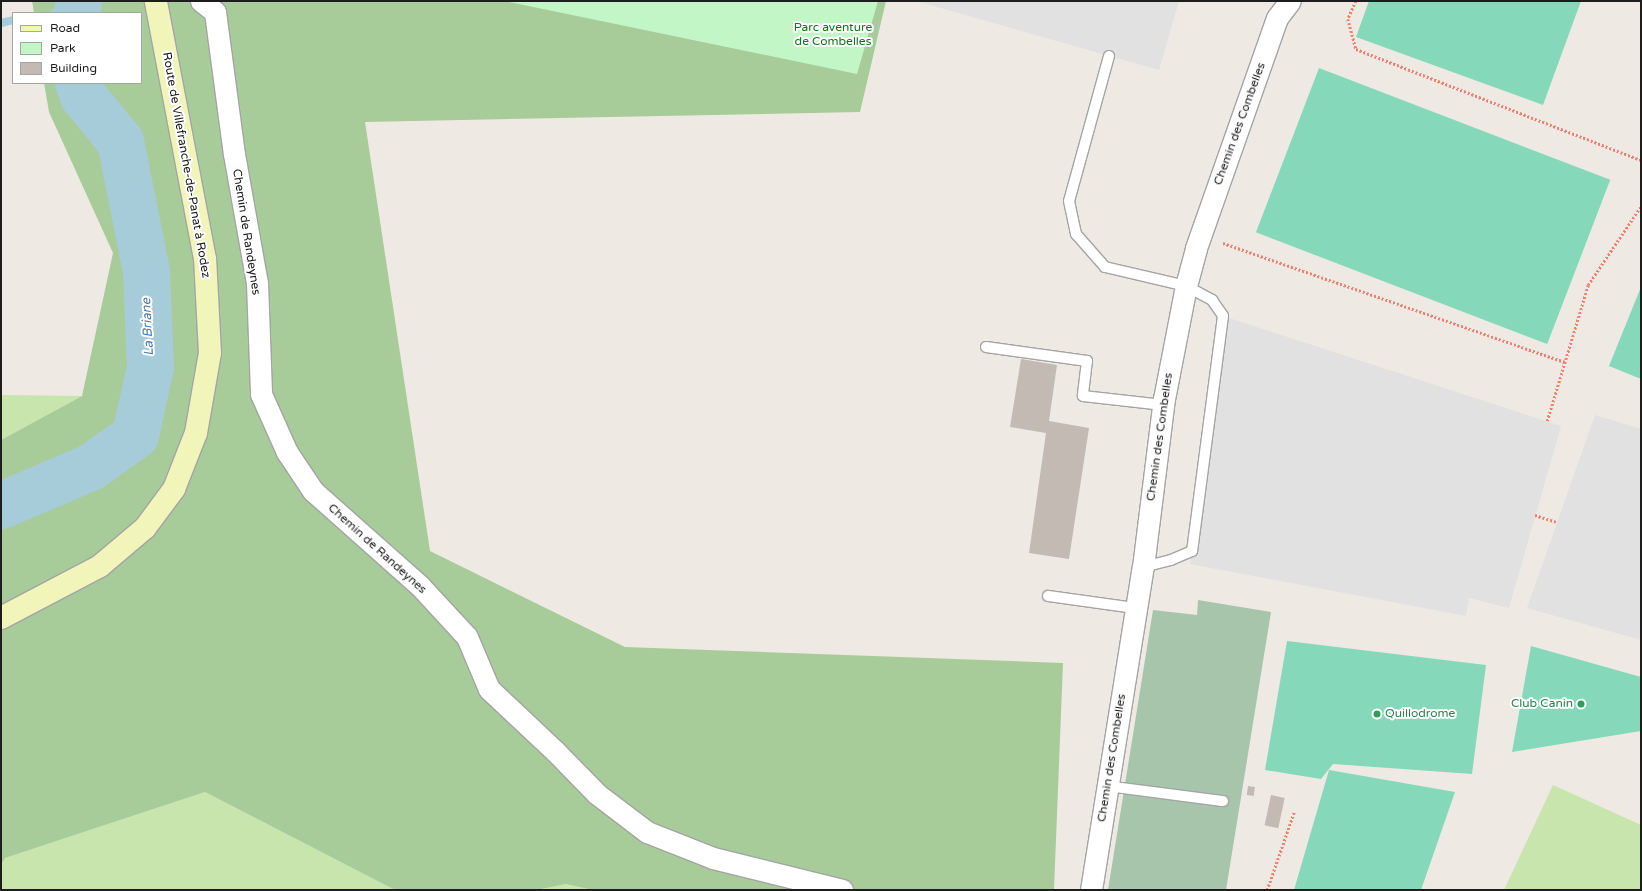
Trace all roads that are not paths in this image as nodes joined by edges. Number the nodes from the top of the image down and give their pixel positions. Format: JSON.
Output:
{"nodes":[{"id":1,"x":156,"y":1,"type":"edge"},
{"id":2,"x":201,"y":1,"type":"edge"},
{"id":3,"x":1290,"y":1,"type":"edge"},
{"id":4,"x":1109,"y":56,"type":"dead end"},
{"id":5,"x":1186,"y":286,"type":"junction"},
{"id":6,"x":986,"y":347,"type":"dead end"},
{"id":7,"x":1163,"y":405,"type":"junction"},
{"id":8,"x":1143,"y":567,"type":"junction"},
{"id":9,"x":1048,"y":596,"type":"dead end"},
{"id":10,"x":1135,"y":608,"type":"junction"},
{"id":11,"x":1,"y":618,"type":"edge"},
{"id":12,"x":1107,"y":786,"type":"junction"},
{"id":13,"x":1223,"y":801,"type":"dead end"},
{"id":14,"x":842,"y":890,"type":"edge"},
{"id":15,"x":1091,"y":890,"type":"edge"}],
"edges":[{"from":1,"to":11,"type":"main road","name":"Route de Villefranche-de-Panat à Rodez"},
{"from":2,"to":14,"type":"street","name":"Chemin de Randeynes"},
{"from":3,"to":5,"type":"street","name":"Chemin des Combelles"},
{"from":4,"to":5,"type":"lane"},
{"from":5,"to":7,"type":"street","name":"Chemin des Combelles"},
{"from":5,"to":8,"type":"lane"},
{"from":6,"to":7,"type":"lane"},
{"from":7,"to":8,"type":"street","name":"Chemin des Combelles"},
{"from":8,"to":10,"type":"street","name":"Chemin des Combelles"},
{"from":9,"to":10,"type":"lane"},
{"from":10,"to":12,"type":"street","name":"Chemin des Combelles"},
{"from":12,"to":13,"type":"lane"},
{"from":12,"to":15,"type":"street","name":"Chemin des Combelles"}]}
